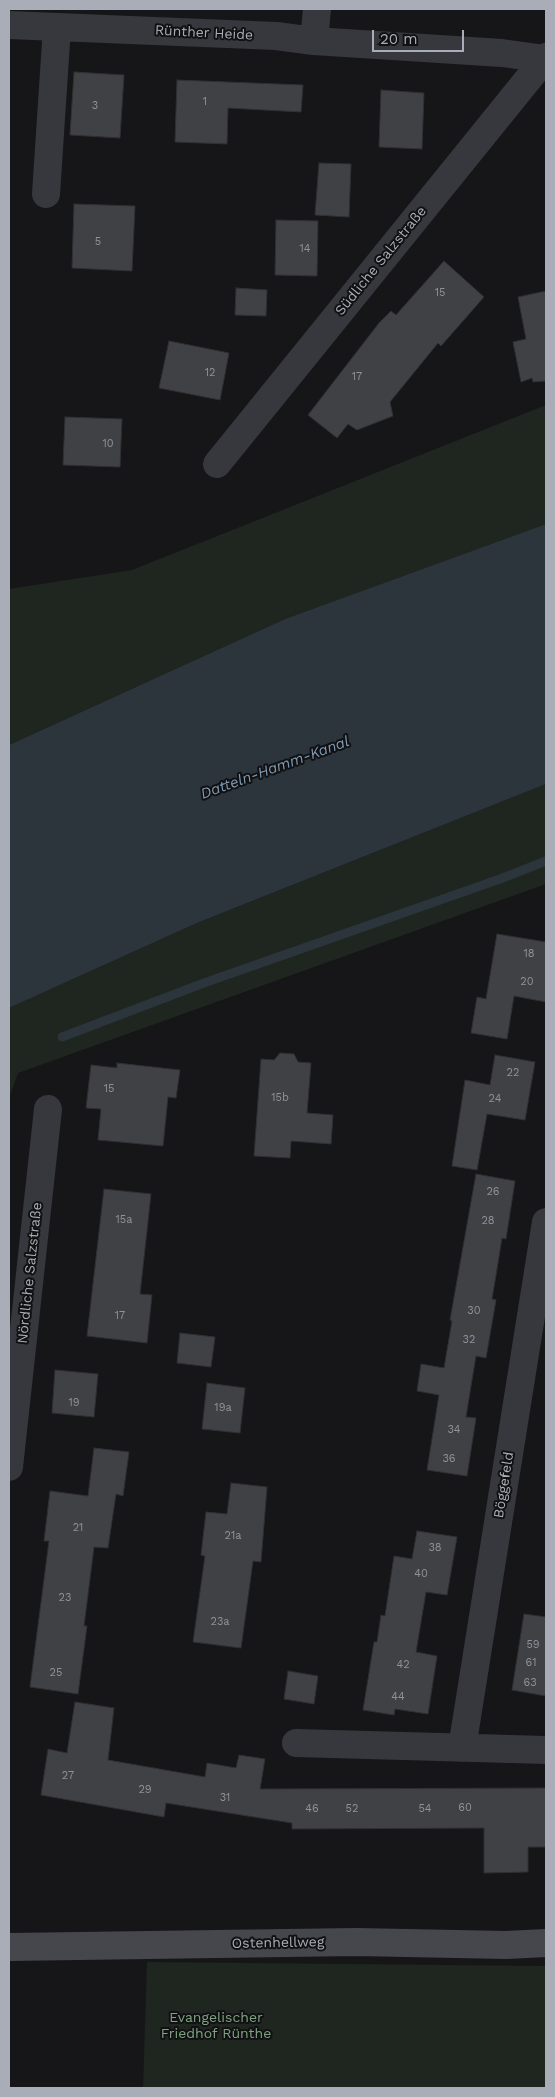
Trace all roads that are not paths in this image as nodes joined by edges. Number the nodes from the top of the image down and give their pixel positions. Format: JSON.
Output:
{"nodes":[{"id":1,"x":316,"y":9,"type":"edge"},
{"id":2,"x":94,"y":18,"type":"edge"},
{"id":3,"x":9,"y":25,"type":"edge"},
{"id":4,"x":57,"y":27,"type":"junction"},
{"id":5,"x":314,"y":41,"type":"junction"},
{"id":6,"x":546,"y":58,"type":"edge"},
{"id":7,"x":46,"y":194,"type":"dead end"},
{"id":8,"x":216,"y":464,"type":"dead end"},
{"id":9,"x":48,"y":1109,"type":"dead end"},
{"id":10,"x":546,"y":1222,"type":"edge"},
{"id":11,"x":9,"y":1467,"type":"edge"},
{"id":12,"x":296,"y":1743,"type":"dead end"},
{"id":13,"x":462,"y":1748,"type":"junction"},
{"id":14,"x":546,"y":1750,"type":"edge"},
{"id":15,"x":546,"y":1944,"type":"edge"},
{"id":16,"x":9,"y":1947,"type":"edge"}],
"edges":[{"from":1,"to":5,"type":"street"},
{"from":2,"to":4,"type":"street","name":"Rünther Heide"},
{"from":2,"to":5,"type":"street","name":"Rünther Heide"},
{"from":3,"to":4,"type":"street","name":"Rünther Heide"},
{"from":4,"to":7,"type":"street"},
{"from":5,"to":6,"type":"street","name":"Rünther Heide"},
{"from":6,"to":8,"type":"street","name":"Südliche Salzstraße"},
{"from":9,"to":11,"type":"street","name":"Nördliche Salzstraße"},
{"from":10,"to":13,"type":"street","name":"Böggefeld"},
{"from":12,"to":13,"type":"street"},
{"from":13,"to":14,"type":"street"},
{"from":15,"to":16,"type":"main road","name":"Ostenhellweg"}]}
